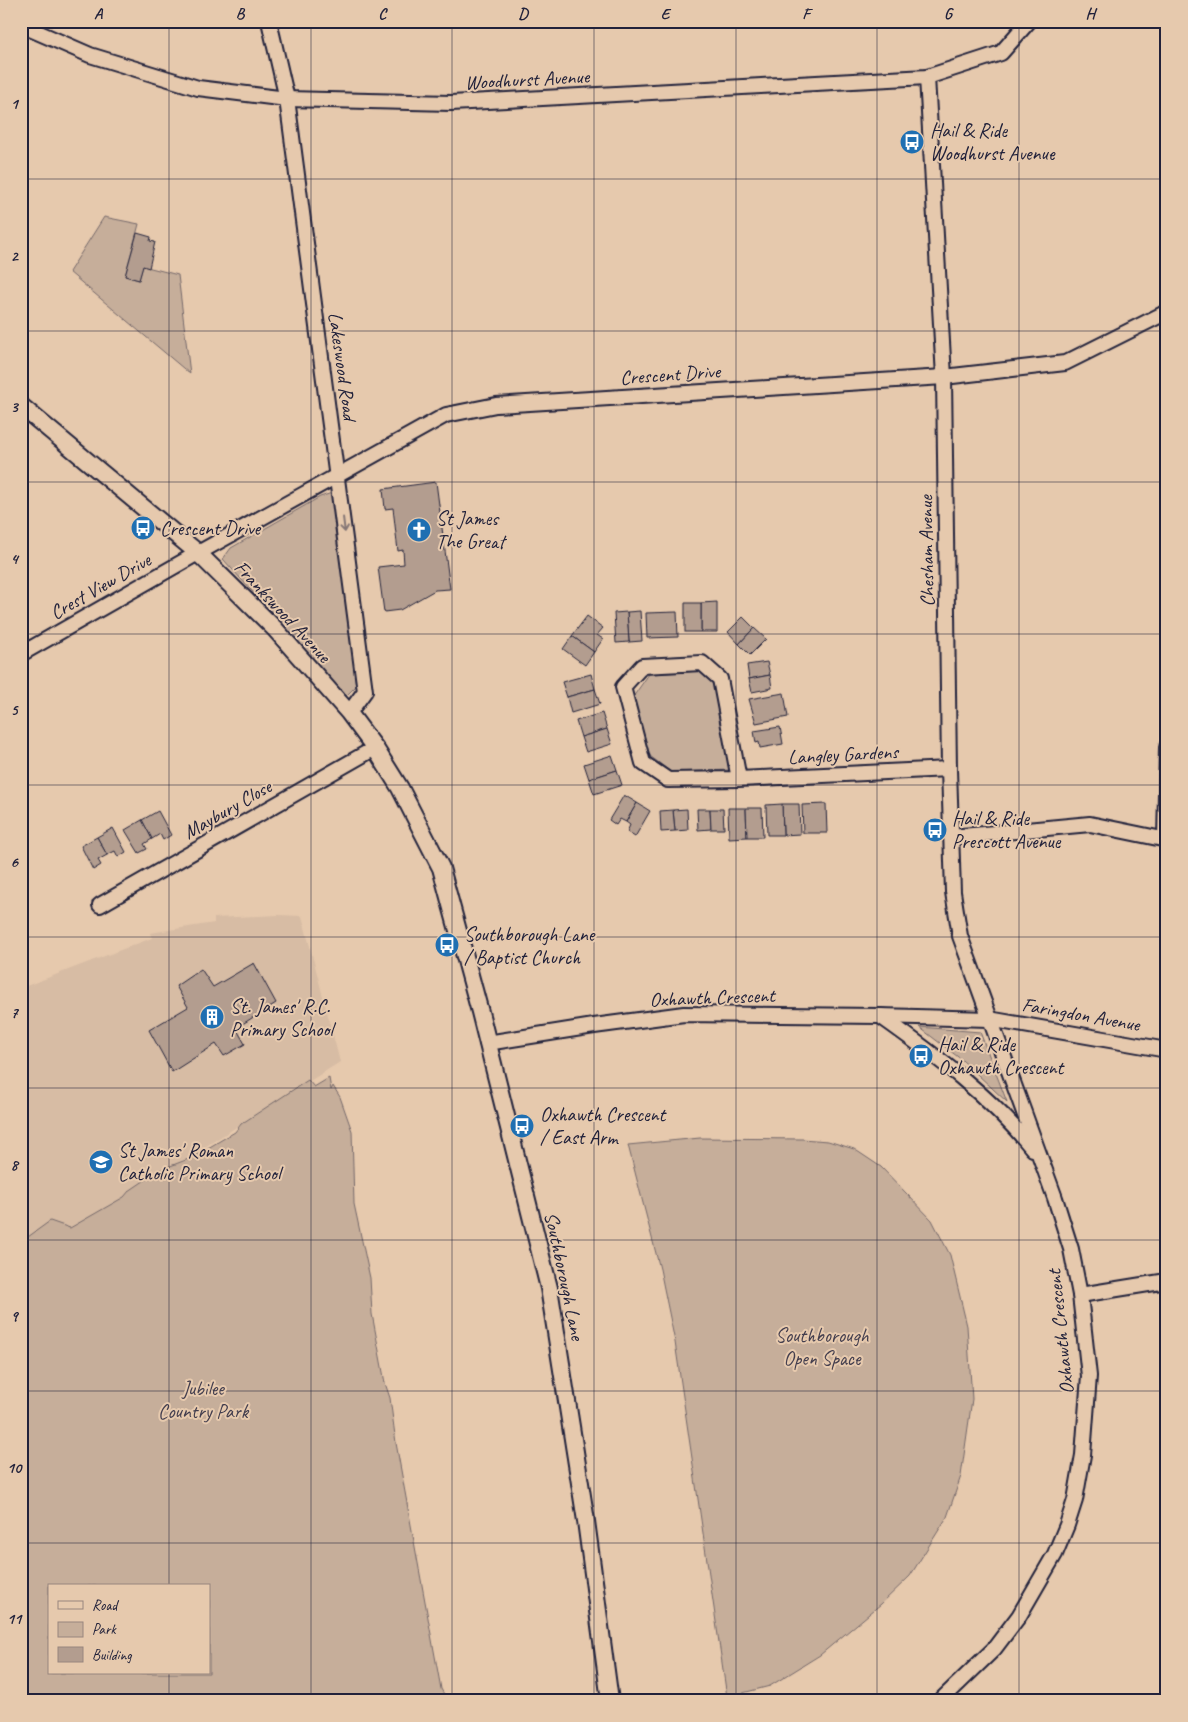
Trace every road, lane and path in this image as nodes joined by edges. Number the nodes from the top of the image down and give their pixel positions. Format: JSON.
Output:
{"nodes":[{"id":1,"x":270,"y":21,"type":"edge"},
{"id":2,"x":1029,"y":21,"type":"edge"},
{"id":3,"x":21,"y":25,"type":"edge"},
{"id":4,"x":927,"y":77,"type":"junction"},
{"id":5,"x":286,"y":98,"type":"junction"},
{"id":6,"x":1167,"y":310,"type":"edge"},
{"id":7,"x":944,"y":377,"type":"junction"},
{"id":8,"x":21,"y":406,"type":"edge"},
{"id":9,"x":337,"y":477,"type":"junction"},
{"id":10,"x":198,"y":553,"type":"junction"},
{"id":11,"x":21,"y":654,"type":"edge"},
{"id":12,"x":349,"y":713,"type":"junction"},
{"id":13,"x":1167,"y":747,"type":"edge"},
{"id":14,"x":374,"y":748,"type":"junction"},
{"id":15,"x":949,"y":769,"type":"junction"},
{"id":16,"x":739,"y":779,"type":"junction"},
{"id":17,"x":952,"y":837,"type":"junction"},
{"id":18,"x":1166,"y":840,"type":"edge"},
{"id":19,"x":441,"y":868,"type":"joint"},
{"id":20,"x":100,"y":905,"type":"dead end"},
{"id":21,"x":880,"y":1016,"type":"junction"},
{"id":22,"x":989,"y":1019,"type":"junction"},
{"id":23,"x":487,"y":1043,"type":"junction"},
{"id":24,"x":1167,"y":1050,"type":"edge"},
{"id":25,"x":1041,"y":1160,"type":"junction"},
{"id":26,"x":1167,"y":1281,"type":"edge"},
{"id":27,"x":1080,"y":1295,"type":"junction"},
{"id":28,"x":610,"y":1701,"type":"edge"},
{"id":29,"x":940,"y":1701,"type":"edge"}],
"edges":[{"from":1,"to":5,"type":"street","name":"Lakeswood Road"},
{"from":2,"to":4,"type":"street","name":"Woodhurst Avenue"},
{"from":3,"to":5,"type":"street","name":"Woodhurst Avenue"},
{"from":4,"to":5,"type":"street","name":"Woodhurst Avenue"},
{"from":4,"to":7,"type":"street","name":"Chesham Avenue"},
{"from":5,"to":9,"type":"street","name":"Lakeswood Road"},
{"from":6,"to":7,"type":"street","name":"Crescent Drive"},
{"from":7,"to":9,"type":"street","name":"Crescent Drive"},
{"from":7,"to":15,"type":"street","name":"Chesham Avenue"},
{"from":8,"to":10,"type":"street","name":"Frankswood Avenue"},
{"from":9,"to":10,"type":"street","name":"Crescent Drive"},
{"from":9,"to":12,"type":"street","name":"Lakeswood Road","one_way":true},
{"from":10,"to":11,"type":"street","name":"Crest View Drive"},
{"from":10,"to":12,"type":"street","name":"Frankswood Avenue"},
{"from":12,"to":14,"type":"street","name":"Frankswood Avenue"},
{"from":13,"to":18,"type":"street"},
{"from":14,"to":19,"type":"street","name":"Frankswood Avenue"},
{"from":14,"to":20,"type":"street","name":"Maybury Close"},
{"from":15,"to":16,"type":"street","name":"Langley Gardens"},
{"from":15,"to":17,"type":"street","name":"Chesham Avenue"},
{"from":16,"to":16,"type":"street","name":"Langley Gardens"},
{"from":17,"to":18,"type":"street"},
{"from":17,"to":22,"type":"street","name":"Chesham Avenue"},
{"from":19,"to":23,"type":"street","name":"Southborough Lane"},
{"from":21,"to":22,"type":"street","name":"Oxhawth Crescent"},
{"from":21,"to":23,"type":"street","name":"Oxhawth Crescent"},
{"from":21,"to":25,"type":"street","name":"Oxhawth Crescent"},
{"from":22,"to":24,"type":"street","name":"Faringdon Avenue"},
{"from":22,"to":25,"type":"street","name":"Oxhawth Crescent"},
{"from":23,"to":28,"type":"street","name":"Southborough Lane"},
{"from":25,"to":27,"type":"street","name":"Oxhawth Crescent"},
{"from":26,"to":27,"type":"street"},
{"from":27,"to":29,"type":"street","name":"Oxhawth Crescent"}]}
